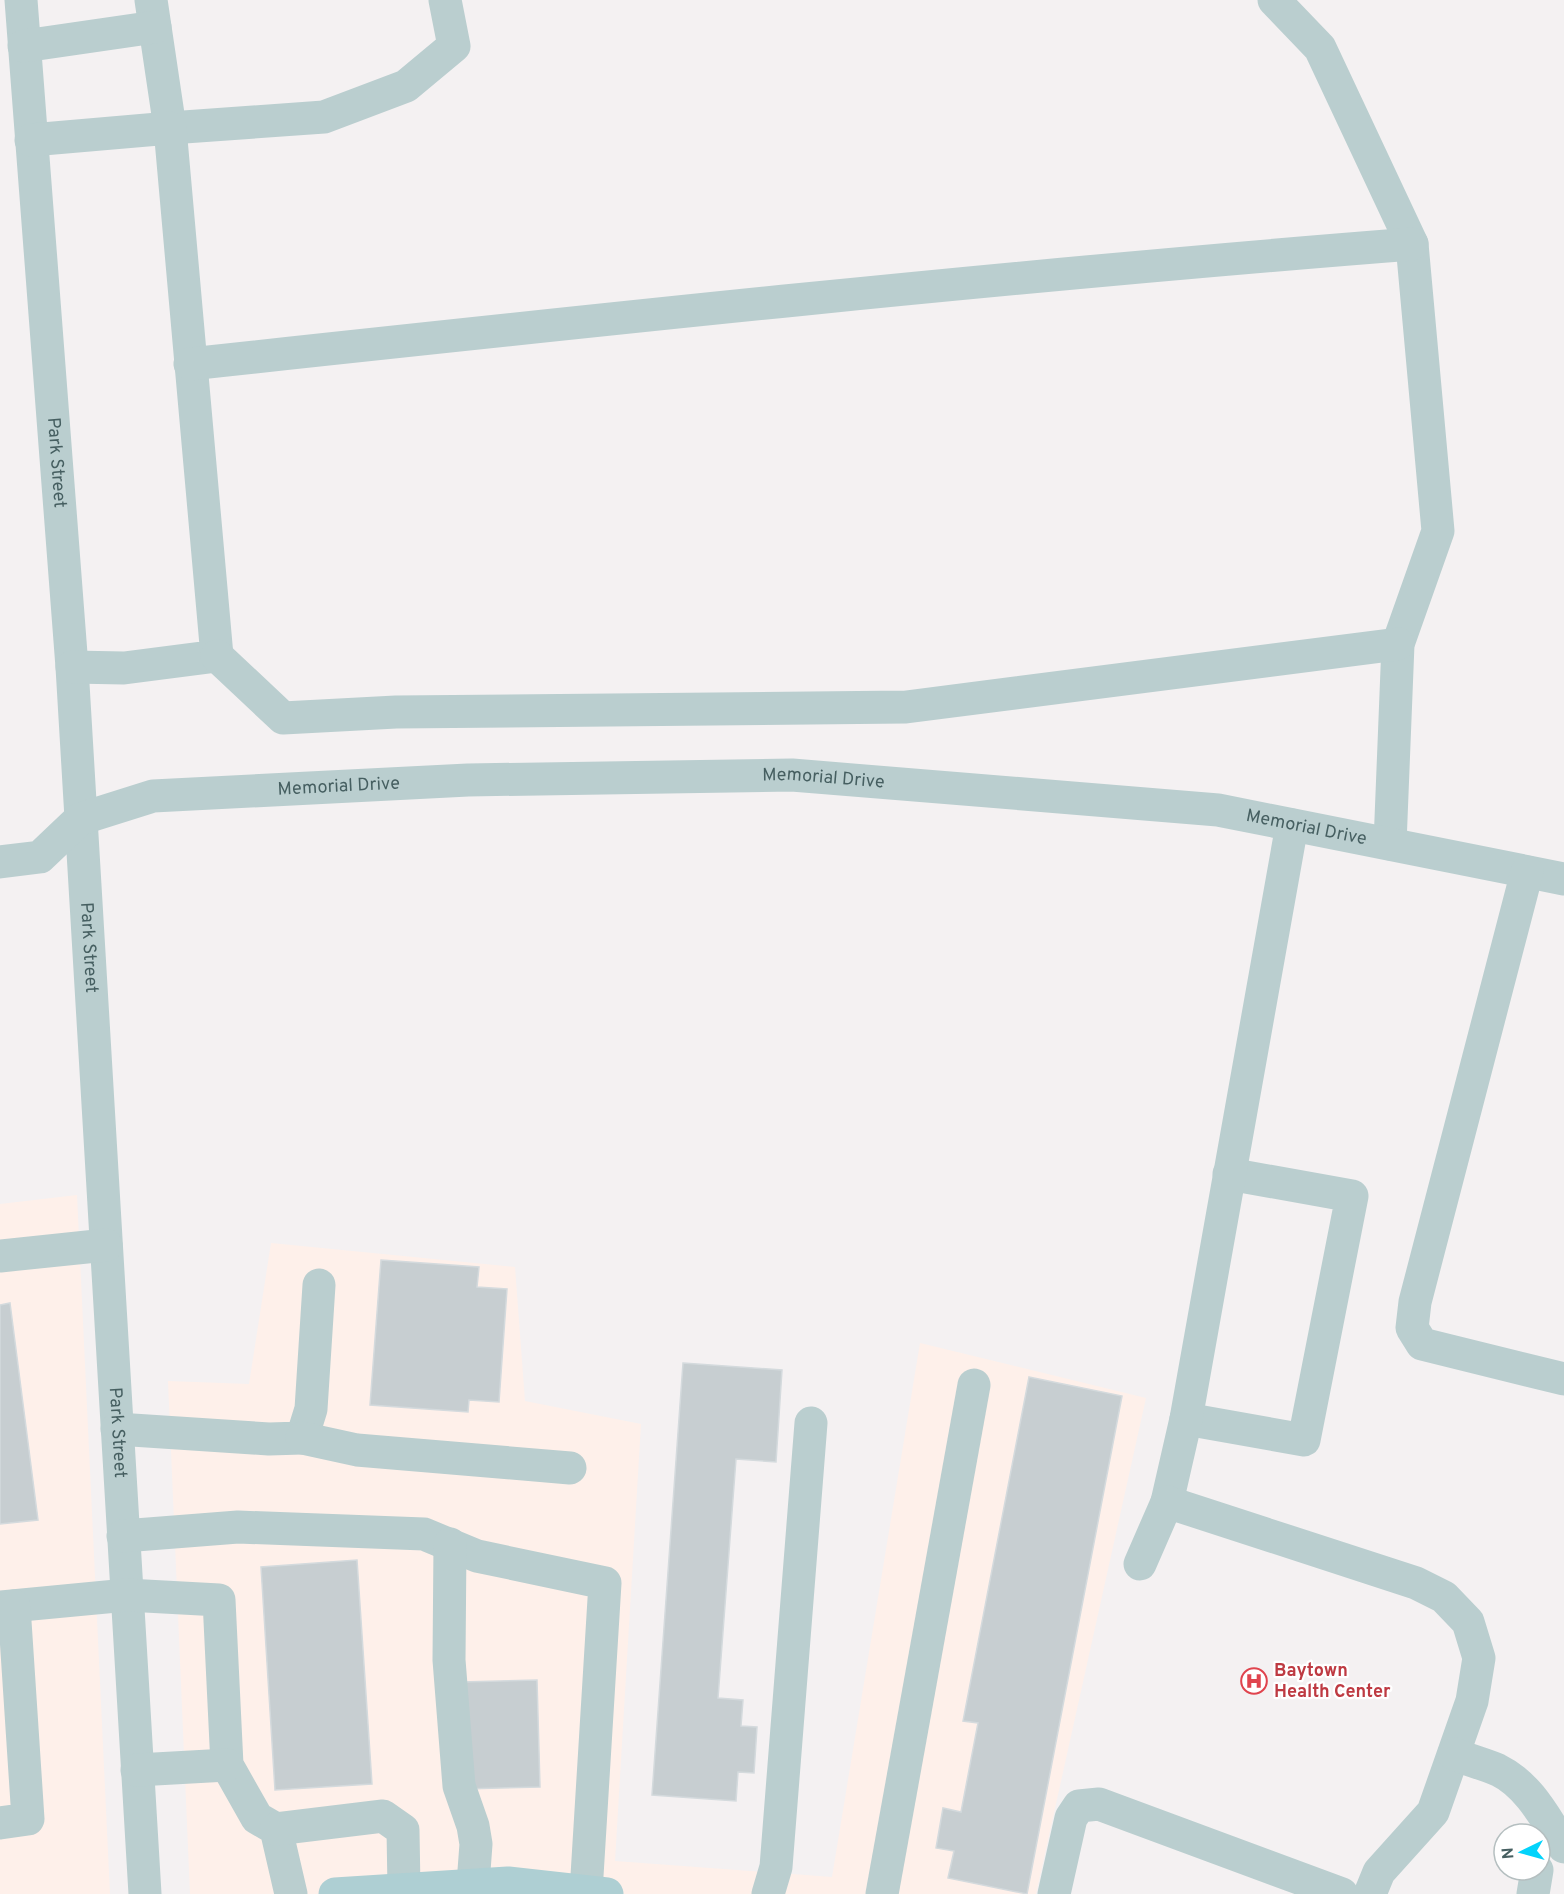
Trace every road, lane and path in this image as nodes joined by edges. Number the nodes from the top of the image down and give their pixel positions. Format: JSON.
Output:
{"nodes":[{"id":1,"x":21,"y":0,"type":"edge"},
{"id":2,"x":445,"y":0,"type":"edge"},
{"id":3,"x":1274,"y":0,"type":"edge"},
{"id":4,"x":153,"y":13,"type":"edge"},
{"id":5,"x":24,"y":46,"type":"junction"},
{"id":6,"x":170,"y":128,"type":"junction"},
{"id":7,"x":31,"y":140,"type":"junction"},
{"id":8,"x":1412,"y":244,"type":"junction"},
{"id":9,"x":190,"y":364,"type":"junction"},
{"id":10,"x":1398,"y":644,"type":"junction"},
{"id":11,"x":217,"y":656,"type":"junction"},
{"id":12,"x":72,"y":667,"type":"junction"},
{"id":13,"x":80,"y":819,"type":"junction"},
{"id":14,"x":1292,"y":825,"type":"junction"},
{"id":15,"x":1390,"y":844,"type":"junction"},
{"id":16,"x":0,"y":862,"type":"edge"},
{"id":17,"x":1527,"y":872,"type":"junction"},
{"id":18,"x":1564,"y":879,"type":"edge"},
{"id":19,"x":1229,"y":1173,"type":"junction"},
{"id":20,"x":106,"y":1245,"type":"junction"},
{"id":21,"x":0,"y":1256,"type":"edge"},
{"id":22,"x":319,"y":1285,"type":"dead end"},
{"id":23,"x":1564,"y":1379,"type":"edge"},
{"id":24,"x":974,"y":1385,"type":"dead end"},
{"id":25,"x":1186,"y":1419,"type":"junction"},
{"id":26,"x":811,"y":1423,"type":"dead end"},
{"id":27,"x":117,"y":1429,"type":"junction"},
{"id":28,"x":302,"y":1438,"type":"junction"},
{"id":29,"x":570,"y":1468,"type":"dead end"},
{"id":30,"x":1167,"y":1502,"type":"junction"},
{"id":31,"x":123,"y":1536,"type":"junction"},
{"id":32,"x":450,"y":1544,"type":"junction"},
{"id":33,"x":1140,"y":1564,"type":"dead end"},
{"id":34,"x":127,"y":1595,"type":"junction"},
{"id":35,"x":7,"y":1606,"type":"edge"},
{"id":36,"x":11,"y":1713,"type":"edge"},
{"id":37,"x":1454,"y":1754,"type":"junction"},
{"id":38,"x":227,"y":1765,"type":"junction"},
{"id":39,"x":137,"y":1770,"type":"junction"},
{"id":40,"x":1539,"y":1822,"type":"edge"},
{"id":41,"x":0,"y":1823,"type":"edge"},
{"id":42,"x":276,"y":1828,"type":"junction"},
{"id":43,"x":472,"y":1884,"type":"junction"},
{"id":44,"x":405,"y":1889,"type":"junction"},
{"id":45,"x":596,"y":1893,"type":"edge"},
{"id":46,"x":145,"y":1894,"type":"edge"},
{"id":47,"x":291,"y":1894,"type":"edge"},
{"id":48,"x":335,"y":1894,"type":"edge"},
{"id":49,"x":768,"y":1894,"type":"edge"},
{"id":50,"x":882,"y":1894,"type":"edge"},
{"id":51,"x":1054,"y":1894,"type":"edge"},
{"id":52,"x":1342,"y":1894,"type":"edge"},
{"id":53,"x":1370,"y":1894,"type":"edge"}],
"edges":[{"from":1,"to":5,"type":"street","name":"Park Street"},
{"from":2,"to":6,"type":"street"},
{"from":3,"to":8,"type":"street"},
{"from":4,"to":5,"type":"street"},
{"from":4,"to":6,"type":"street"},
{"from":5,"to":7,"type":"street","name":"Park Street"},
{"from":6,"to":7,"type":"street"},
{"from":6,"to":9,"type":"street"},
{"from":7,"to":12,"type":"street","name":"Park Street"},
{"from":8,"to":9,"type":"street"},
{"from":8,"to":10,"type":"street"},
{"from":9,"to":11,"type":"street"},
{"from":10,"to":11,"type":"street"},
{"from":10,"to":15,"type":"street"},
{"from":11,"to":12,"type":"street"},
{"from":12,"to":13,"type":"street","name":"Park Street"},
{"from":13,"to":14,"type":"street","name":"Memorial Drive"},
{"from":13,"to":16,"type":"street"},
{"from":13,"to":20,"type":"street","name":"Park Street"},
{"from":14,"to":15,"type":"street","name":"Memorial Drive"},
{"from":14,"to":19,"type":"street"},
{"from":15,"to":17,"type":"street","name":"Memorial Drive"},
{"from":17,"to":18,"type":"street","name":"Memorial Drive"},
{"from":17,"to":23,"type":"street"},
{"from":19,"to":25,"type":"street"},
{"from":19,"to":25,"type":"street"},
{"from":20,"to":21,"type":"street"},
{"from":20,"to":27,"type":"street","name":"Park Street"},
{"from":22,"to":28,"type":"street"},
{"from":24,"to":50,"type":"street"},
{"from":25,"to":30,"type":"street"},
{"from":26,"to":49,"type":"street"},
{"from":27,"to":28,"type":"street"},
{"from":27,"to":31,"type":"street","name":"Park Street"},
{"from":28,"to":29,"type":"street"},
{"from":30,"to":33,"type":"street"},
{"from":30,"to":37,"type":"street"},
{"from":31,"to":32,"type":"street"},
{"from":31,"to":34,"type":"street","name":"Park Street"},
{"from":32,"to":43,"type":"street"},
{"from":32,"to":45,"type":"street"},
{"from":34,"to":35,"type":"street"},
{"from":34,"to":38,"type":"street"},
{"from":34,"to":39,"type":"street","name":"Park Street"},
{"from":35,"to":36,"type":"street"},
{"from":36,"to":41,"type":"street"},
{"from":37,"to":40,"type":"street"},
{"from":37,"to":53,"type":"street"},
{"from":38,"to":39,"type":"street"},
{"from":38,"to":42,"type":"street"},
{"from":39,"to":46,"type":"street","name":"Park Street"},
{"from":42,"to":44,"type":"street"},
{"from":42,"to":47,"type":"street"},
{"from":43,"to":44,"type":"main road"},
{"from":43,"to":45,"type":"main road"},
{"from":44,"to":48,"type":"main road"},
{"from":51,"to":52,"type":"street"}]}
